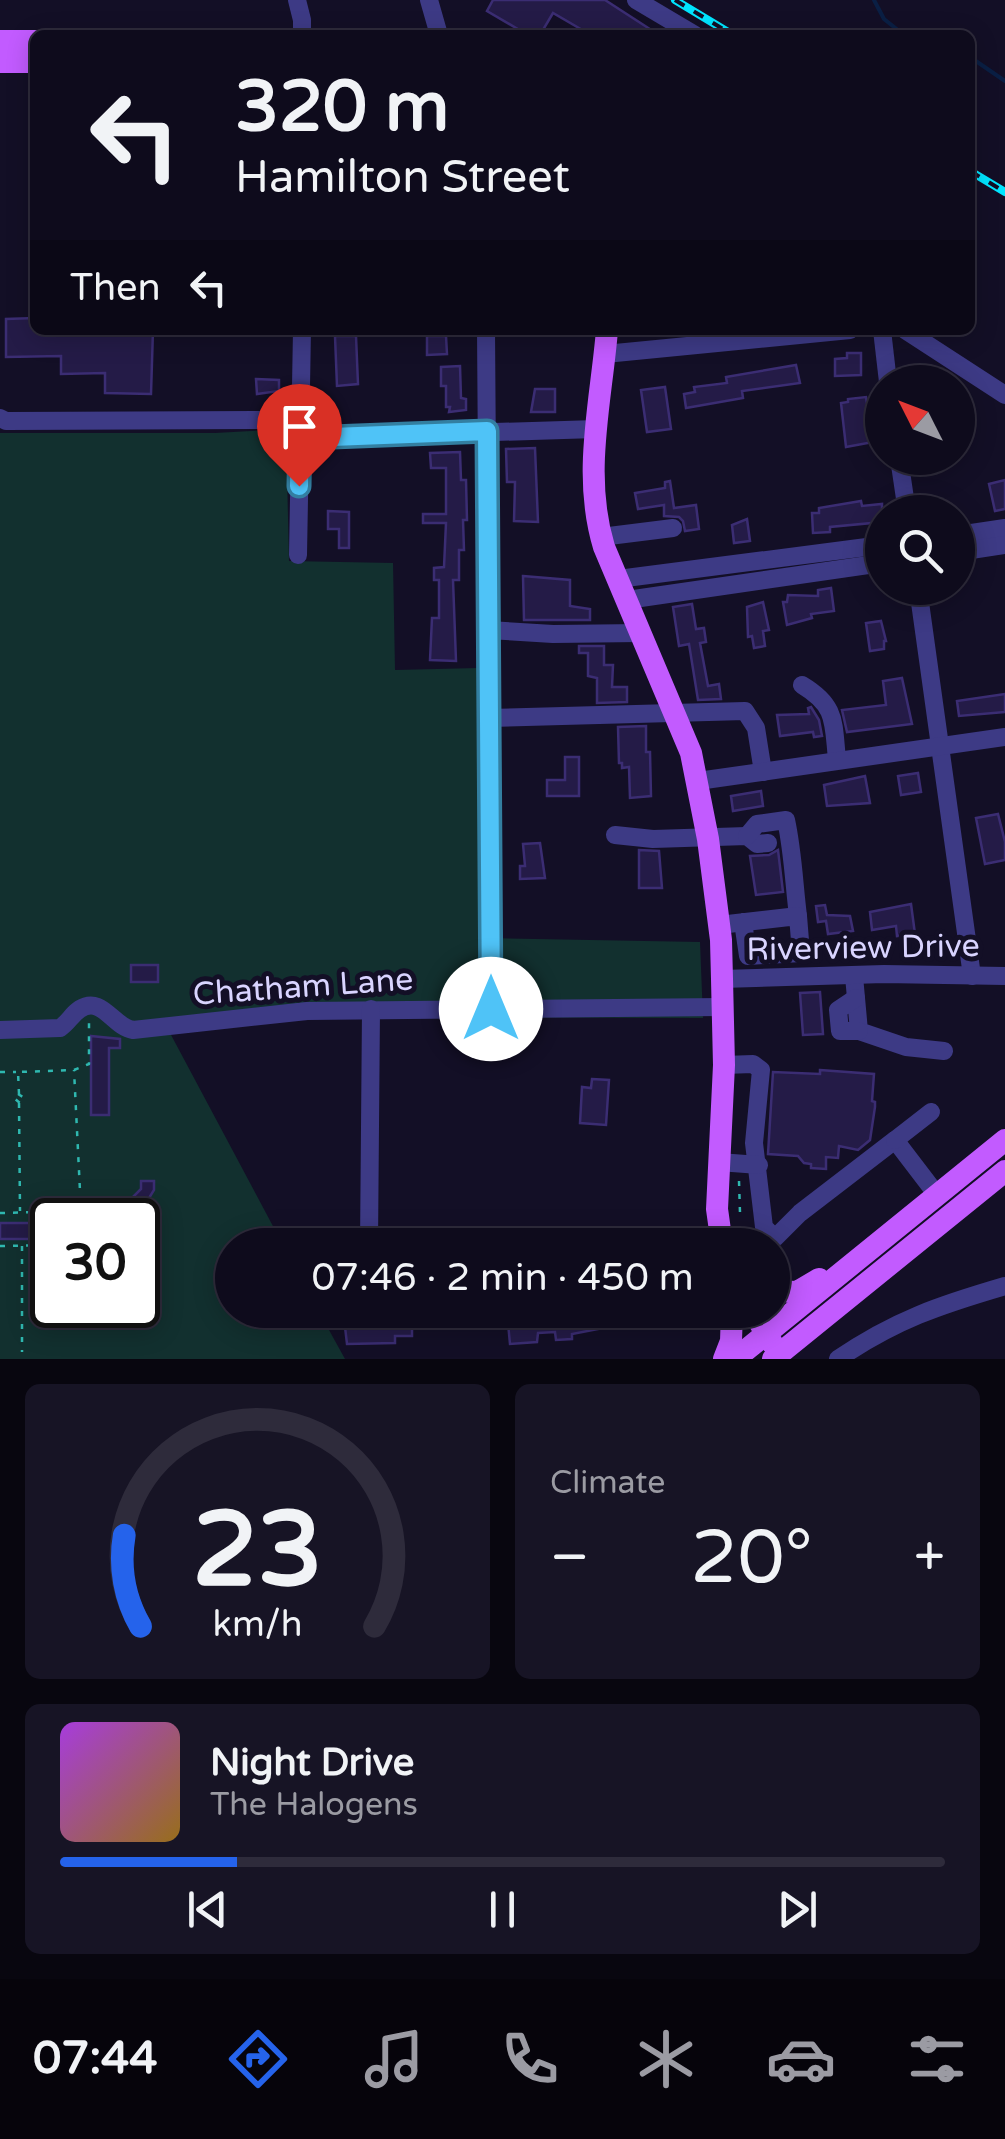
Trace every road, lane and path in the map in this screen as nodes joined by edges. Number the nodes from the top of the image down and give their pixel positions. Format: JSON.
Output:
{"nodes":[{"id":1,"x":296,"y":0,"type":"edge"},
{"id":2,"x":429,"y":0,"type":"edge"},
{"id":3,"x":636,"y":0,"type":"edge"},
{"id":4,"x":302,"y":30,"type":"edge"},
{"id":5,"x":438,"y":30,"type":"edge"},
{"id":6,"x":687,"y":30,"type":"edge"},
{"id":7,"x":0,"y":40,"type":"edge"},
{"id":8,"x":30,"y":41,"type":"edge"},
{"id":9,"x":0,"y":62,"type":"edge"},
{"id":10,"x":30,"y":62,"type":"edge"},
{"id":11,"x":302,"y":335,"type":"edge"},
{"id":12,"x":486,"y":335,"type":"edge"},
{"id":13,"x":607,"y":335,"type":"edge"},
{"id":14,"x":799,"y":335,"type":"edge"},
{"id":15,"x":883,"y":335,"type":"edge"},
{"id":16,"x":913,"y":335,"type":"edge"},
{"id":17,"x":605,"y":354,"type":"junction"},
{"id":18,"x":886,"y":365,"type":"edge"},
{"id":19,"x":1005,"y":395,"type":"edge"},
{"id":20,"x":0,"y":418,"type":"edge"},
{"id":21,"x":596,"y":428,"type":"junction"},
{"id":22,"x":300,"y":429,"type":"junction"},
{"id":23,"x":487,"y":431,"type":"junction"},
{"id":24,"x":672,"y":528,"type":"dead end"},
{"id":25,"x":1005,"y":528,"type":"edge"},
{"id":26,"x":975,"y":532,"type":"edge"},
{"id":27,"x":601,"y":537,"type":"junction"},
{"id":28,"x":1005,"y":545,"type":"edge"},
{"id":29,"x":865,"y":549,"type":"edge"},
{"id":30,"x":975,"y":549,"type":"edge"},
{"id":31,"x":298,"y":555,"type":"dead end"},
{"id":32,"x":865,"y":565,"type":"edge"},
{"id":33,"x":622,"y":590,"type":"junction"},
{"id":34,"x":920,"y":605,"type":"edge"},
{"id":35,"x":488,"y":630,"type":"junction"},
{"id":36,"x":642,"y":633,"type":"junction"},
{"id":37,"x":802,"y":685,"type":"dead end"},
{"id":38,"x":676,"y":715,"type":"junction"},
{"id":39,"x":488,"y":718,"type":"junction"},
{"id":40,"x":1005,"y":737,"type":"edge"},
{"id":41,"x":941,"y":746,"type":"junction"},
{"id":42,"x":837,"y":759,"type":"junction"},
{"id":43,"x":763,"y":772,"type":"junction"},
{"id":44,"x":698,"y":781,"type":"junction"},
{"id":45,"x":615,"y":835,"type":"dead end"},
{"id":46,"x":747,"y":836,"type":"junction"},
{"id":47,"x":812,"y":838,"type":"dead end"},
{"id":48,"x":708,"y":839,"type":"junction"},
{"id":49,"x":779,"y":842,"type":"junction"},
{"id":50,"x":798,"y":916,"type":"junction"},
{"id":51,"x":731,"y":923,"type":"junction"},
{"id":52,"x":784,"y":954,"type":"junction"},
{"id":53,"x":854,"y":976,"type":"junction"},
{"id":54,"x":972,"y":976,"type":"junction"},
{"id":55,"x":1005,"y":976,"type":"edge"},
{"id":56,"x":785,"y":978,"type":"junction"},
{"id":57,"x":722,"y":980,"type":"junction"},
{"id":58,"x":722,"y":1007,"type":"junction"},
{"id":59,"x":97,"y":1008,"type":"junction"},
{"id":60,"x":371,"y":1009,"type":"junction"},
{"id":61,"x":491,"y":1009,"type":"junction"},
{"id":62,"x":0,"y":1030,"type":"edge"},
{"id":63,"x":944,"y":1051,"type":"dead end"},
{"id":64,"x":724,"y":1065,"type":"junction"},
{"id":65,"x":74,"y":1070,"type":"junction"},
{"id":66,"x":0,"y":1072,"type":"edge"},
{"id":67,"x":18,"y":1072,"type":"junction"},
{"id":68,"x":931,"y":1112,"type":"dead end"},
{"id":69,"x":895,"y":1140,"type":"junction"},
{"id":70,"x":1005,"y":1140,"type":"edge"},
{"id":71,"x":718,"y":1162,"type":"junction"},
{"id":72,"x":759,"y":1165,"type":"junction"},
{"id":73,"x":1005,"y":1171,"type":"edge"},
{"id":74,"x":739,"y":1181,"type":"dead end"},
{"id":75,"x":937,"y":1195,"type":"junction"},
{"id":76,"x":729,"y":1211,"type":"junction"},
{"id":77,"x":20,"y":1212,"type":"junction"},
{"id":78,"x":0,"y":1213,"type":"edge"},
{"id":79,"x":904,"y":1221,"type":"junction"},
{"id":80,"x":369,"y":1228,"type":"edge"},
{"id":81,"x":720,"y":1228,"type":"edge"},
{"id":82,"x":726,"y":1228,"type":"edge"},
{"id":83,"x":0,"y":1246,"type":"edge"},
{"id":84,"x":22,"y":1246,"type":"junction"},
{"id":85,"x":30,"y":1246,"type":"edge"},
{"id":86,"x":1005,"y":1286,"type":"edge"},
{"id":87,"x":790,"y":1292,"type":"edge"},
{"id":88,"x":732,"y":1328,"type":"edge"},
{"id":89,"x":762,"y":1328,"type":"edge"},
{"id":90,"x":766,"y":1334,"type":"junction"},
{"id":91,"x":22,"y":1352,"type":"dead end"},
{"id":92,"x":778,"y":1358,"type":"edge"},
{"id":93,"x":724,"y":1359,"type":"edge"},
{"id":94,"x":736,"y":1359,"type":"edge"},
{"id":95,"x":838,"y":1359,"type":"edge"}],
"edges":[{"from":1,"to":4,"type":"street"},
{"from":2,"to":5,"type":"street"},
{"from":3,"to":6,"type":"street"},
{"from":7,"to":8,"type":"main road"},
{"from":9,"to":10,"type":"main road"},
{"from":11,"to":22,"type":"street"},
{"from":12,"to":23,"type":"street"},
{"from":13,"to":17,"type":"main road"},
{"from":14,"to":17,"type":"street"},
{"from":15,"to":18,"type":"street"},
{"from":16,"to":19,"type":"street"},
{"from":17,"to":21,"type":"main road"},
{"from":20,"to":22,"type":"street"},
{"from":21,"to":23,"type":"street"},
{"from":21,"to":27,"type":"main road"},
{"from":22,"to":23,"type":"street"},
{"from":22,"to":31,"type":"street"},
{"from":23,"to":35,"type":"street"},
{"from":24,"to":27,"type":"street"},
{"from":25,"to":26,"type":"street"},
{"from":27,"to":33,"type":"main road"},
{"from":28,"to":30,"type":"street"},
{"from":29,"to":33,"type":"street"},
{"from":32,"to":33,"type":"street"},
{"from":33,"to":36,"type":"main road"},
{"from":34,"to":41,"type":"street"},
{"from":35,"to":36,"type":"street"},
{"from":35,"to":39,"type":"street"},
{"from":36,"to":38,"type":"main road"},
{"from":37,"to":42,"type":"street"},
{"from":38,"to":39,"type":"street"},
{"from":38,"to":43,"type":"street"},
{"from":38,"to":44,"type":"main road"},
{"from":39,"to":61,"type":"street"},
{"from":40,"to":41,"type":"street"},
{"from":41,"to":42,"type":"street"},
{"from":41,"to":54,"type":"street"},
{"from":42,"to":43,"type":"street"},
{"from":43,"to":44,"type":"street"},
{"from":44,"to":48,"type":"main road"},
{"from":45,"to":48,"type":"street"},
{"from":46,"to":48,"type":"street"},
{"from":46,"to":49,"type":"street"},
{"from":46,"to":49,"type":"street"},
{"from":47,"to":49,"type":"street"},
{"from":48,"to":51,"type":"main road"},
{"from":49,"to":50,"type":"street"},
{"from":50,"to":51,"type":"street"},
{"from":50,"to":52,"type":"street"},
{"from":51,"to":52,"type":"street"},
{"from":51,"to":57,"type":"main road"},
{"from":52,"to":56,"type":"street"},
{"from":53,"to":54,"type":"street","name":"Riverview Drive"},
{"from":53,"to":56,"type":"street","name":"Riverview Drive"},
{"from":53,"to":63,"type":"street"},
{"from":54,"to":55,"type":"street","name":"Riverview Drive"},
{"from":56,"to":57,"type":"street","name":"Riverview Drive"},
{"from":57,"to":58,"type":"main road"},
{"from":58,"to":61,"type":"street","name":"Chatham Lane"},
{"from":58,"to":64,"type":"main road"},
{"from":59,"to":60,"type":"street","name":"Chatham Lane"},
{"from":59,"to":62,"type":"street"},
{"from":59,"to":65,"type":"path"},
{"from":60,"to":61,"type":"street","name":"Chatham Lane"},
{"from":60,"to":80,"type":"street"},
{"from":64,"to":71,"type":"main road"},
{"from":64,"to":72,"type":"street"},
{"from":65,"to":67,"type":"path"},
{"from":65,"to":77,"type":"path"},
{"from":66,"to":67,"type":"path"},
{"from":67,"to":77,"type":"path"},
{"from":68,"to":69,"type":"street"},
{"from":69,"to":72,"type":"street"},
{"from":69,"to":75,"type":"street"},
{"from":70,"to":75,"type":"main road"},
{"from":71,"to":72,"type":"street"},
{"from":71,"to":76,"type":"main road"},
{"from":73,"to":92,"type":"main road"},
{"from":74,"to":76,"type":"path"},
{"from":75,"to":79,"type":"main road"},
{"from":76,"to":81,"type":"main road"},
{"from":76,"to":82,"type":"main road"},
{"from":77,"to":78,"type":"path"},
{"from":79,"to":87,"type":"main road"},
{"from":79,"to":90,"type":"main road"},
{"from":83,"to":84,"type":"path"},
{"from":84,"to":85,"type":"path"},
{"from":84,"to":91,"type":"path"},
{"from":86,"to":95,"type":"street"},
{"from":88,"to":93,"type":"main road"},
{"from":89,"to":90,"type":"main road"},
{"from":90,"to":92,"type":"main road"},
{"from":90,"to":94,"type":"main road"}]}
